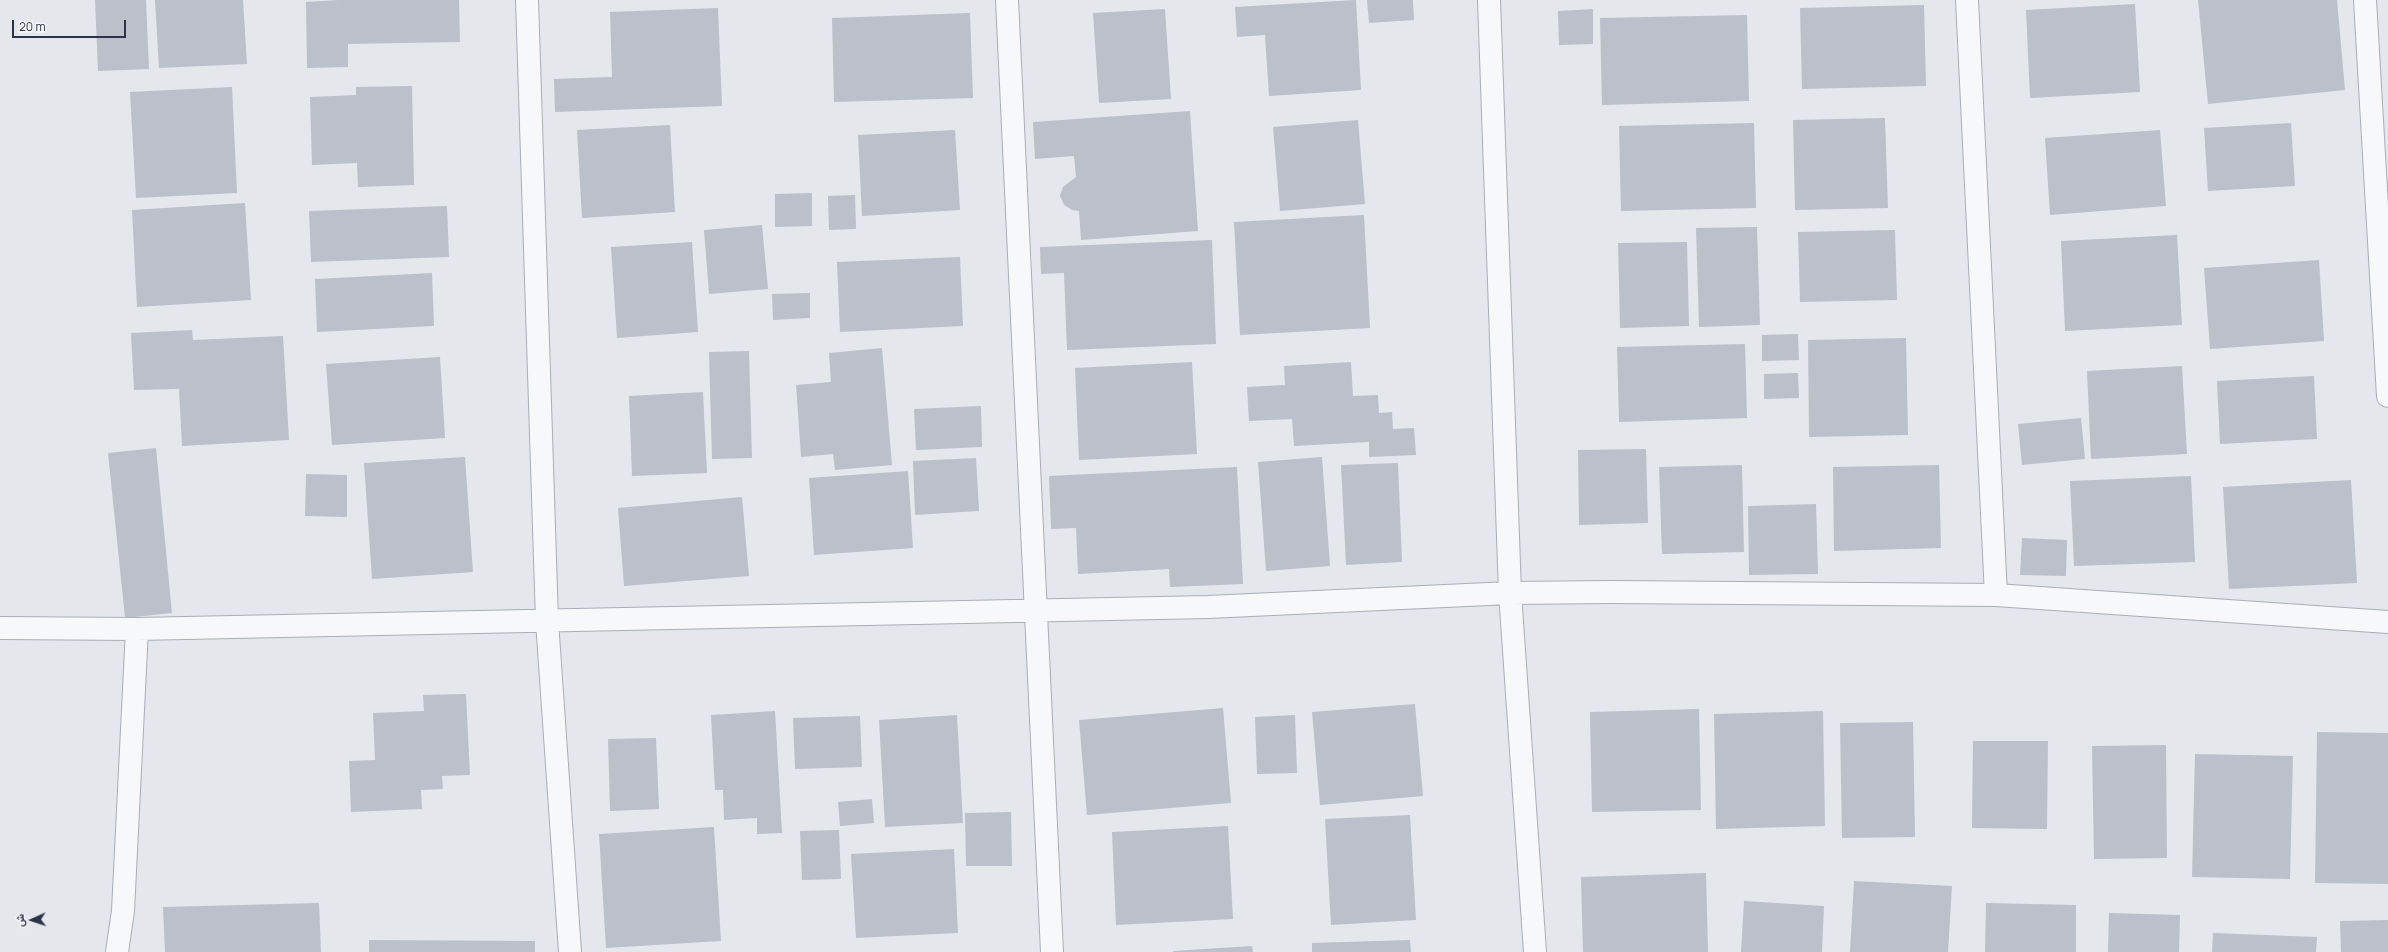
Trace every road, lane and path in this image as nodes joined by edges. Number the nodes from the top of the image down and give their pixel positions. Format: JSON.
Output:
{"nodes":[{"id":1,"x":527,"y":0,"type":"edge"},
{"id":2,"x":1007,"y":0,"type":"edge"},
{"id":3,"x":1488,"y":0,"type":"edge"},
{"id":4,"x":1967,"y":0,"type":"edge"},
{"id":5,"x":2365,"y":0,"type":"edge"},
{"id":6,"x":2388,"y":396,"type":"edge"},
{"id":7,"x":1510,"y":593,"type":"junction"},
{"id":8,"x":1996,"y":595,"type":"junction"},
{"id":9,"x":1037,"y":610,"type":"junction"},
{"id":10,"x":547,"y":621,"type":"junction"},
{"id":11,"x":2388,"y":622,"type":"edge"},
{"id":12,"x":0,"y":628,"type":"edge"},
{"id":13,"x":137,"y":629,"type":"junction"},
{"id":14,"x":117,"y":952,"type":"edge"},
{"id":15,"x":570,"y":952,"type":"edge"},
{"id":16,"x":1052,"y":952,"type":"edge"},
{"id":17,"x":1535,"y":952,"type":"edge"}],
"edges":[{"from":1,"to":10,"type":"street"},
{"from":2,"to":9,"type":"street"},
{"from":3,"to":7,"type":"street"},
{"from":4,"to":8,"type":"street"},
{"from":5,"to":6,"type":"street"},
{"from":7,"to":8,"type":"street"},
{"from":7,"to":9,"type":"street"},
{"from":7,"to":17,"type":"street"},
{"from":8,"to":11,"type":"street"},
{"from":9,"to":10,"type":"street"},
{"from":9,"to":16,"type":"street"},
{"from":10,"to":13,"type":"street"},
{"from":10,"to":15,"type":"street"},
{"from":12,"to":13,"type":"street"},
{"from":13,"to":14,"type":"street"}]}
